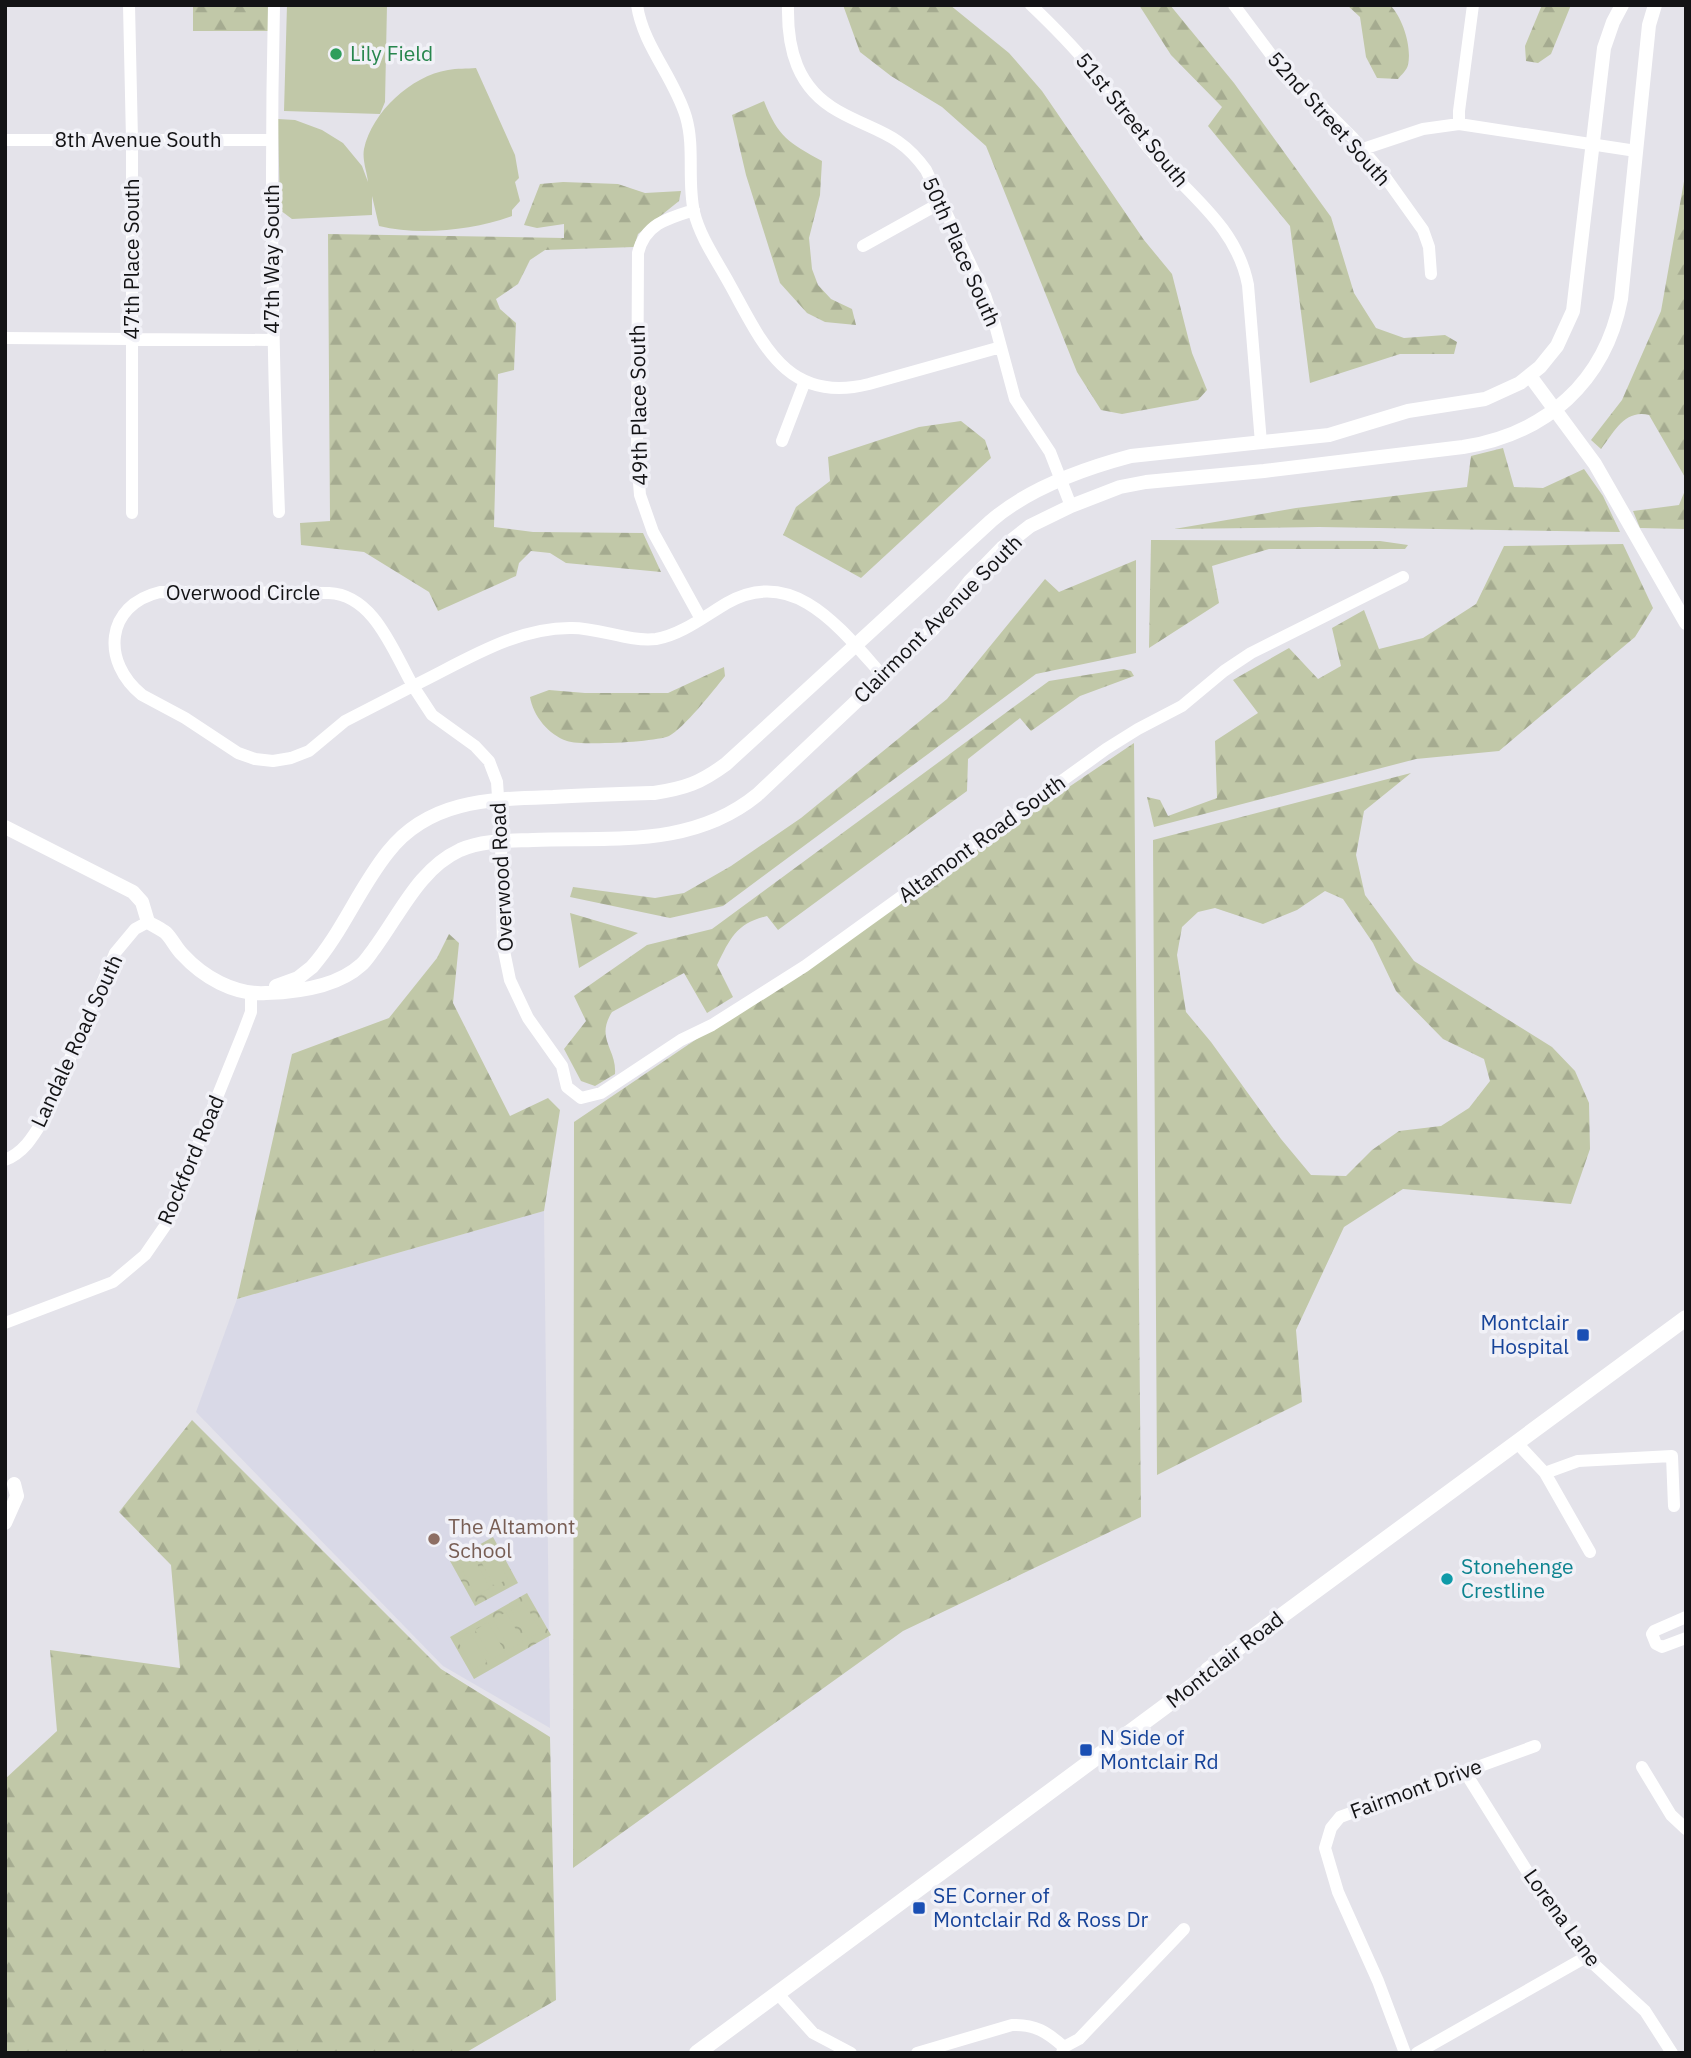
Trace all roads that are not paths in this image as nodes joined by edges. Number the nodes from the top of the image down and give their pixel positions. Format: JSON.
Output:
{"nodes":[{"id":1,"x":129,"y":5,"type":"edge"},
{"id":2,"x":274,"y":5,"type":"edge"},
{"id":3,"x":637,"y":5,"type":"edge"},
{"id":4,"x":788,"y":5,"type":"edge"},
{"id":5,"x":1031,"y":5,"type":"edge"},
{"id":6,"x":1234,"y":5,"type":"edge"},
{"id":7,"x":1473,"y":5,"type":"edge"},
{"id":8,"x":1622,"y":5,"type":"edge"},
{"id":9,"x":1655,"y":5,"type":"edge"},
{"id":10,"x":1459,"y":124,"type":"junction"},
{"id":11,"x":5,"y":140,"type":"edge"},
{"id":12,"x":132,"y":140,"type":"junction"},
{"id":13,"x":271,"y":140,"type":"junction"},
{"id":14,"x":1592,"y":143,"type":"junction"},
{"id":15,"x":1363,"y":149,"type":"junction"},
{"id":16,"x":1636,"y":151,"type":"junction"},
{"id":17,"x":942,"y":202,"type":"junction"},
{"id":18,"x":694,"y":210,"type":"junction"},
{"id":19,"x":863,"y":246,"type":"dead end"},
{"id":20,"x":1431,"y":274,"type":"dead end"},
{"id":21,"x":5,"y":338,"type":"edge"},
{"id":22,"x":132,"y":339,"type":"junction"},
{"id":23,"x":272,"y":340,"type":"junction"},
{"id":24,"x":1001,"y":347,"type":"junction"},
{"id":25,"x":1530,"y":376,"type":"junction"},
{"id":26,"x":805,"y":381,"type":"junction"},
{"id":27,"x":1556,"y":410,"type":"junction"},
{"id":28,"x":782,"y":441,"type":"dead end"},
{"id":29,"x":1261,"y":443,"type":"junction"},
{"id":30,"x":1062,"y":481,"type":"junction"},
{"id":31,"x":1071,"y":506,"type":"junction"},
{"id":32,"x":279,"y":512,"type":"dead end"},
{"id":33,"x":132,"y":513,"type":"dead end"},
{"id":34,"x":1403,"y":577,"type":"dead end"},
{"id":35,"x":701,"y":618,"type":"junction"},
{"id":36,"x":1686,"y":623,"type":"edge"},
{"id":37,"x":855,"y":645,"type":"junction"},
{"id":38,"x":884,"y":677,"type":"junction"},
{"id":39,"x":413,"y":686,"type":"junction"},
{"id":40,"x":499,"y":799,"type":"junction"},
{"id":41,"x":5,"y":827,"type":"edge"},
{"id":42,"x":501,"y":841,"type":"junction"},
{"id":43,"x":148,"y":922,"type":"junction"},
{"id":44,"x":251,"y":994,"type":"junction"},
{"id":45,"x":567,"y":1087,"type":"joint"},
{"id":46,"x":5,"y":1160,"type":"edge"},
{"id":47,"x":1686,"y":1318,"type":"edge"},
{"id":48,"x":5,"y":1323,"type":"edge"},
{"id":49,"x":1517,"y":1443,"type":"junction"},
{"id":50,"x":1545,"y":1473,"type":"junction"},
{"id":51,"x":10,"y":1482,"type":"edge"},
{"id":52,"x":1674,"y":1506,"type":"dead end"},
{"id":53,"x":5,"y":1523,"type":"edge"},
{"id":54,"x":1590,"y":1552,"type":"dead end"},
{"id":55,"x":1686,"y":1617,"type":"edge"},
{"id":56,"x":1686,"y":1638,"type":"edge"},
{"id":57,"x":1535,"y":1746,"type":"dead end"},
{"id":58,"x":1642,"y":1767,"type":"dead end"},
{"id":59,"x":1465,"y":1772,"type":"junction"},
{"id":60,"x":1686,"y":1829,"type":"edge"},
{"id":61,"x":1184,"y":1929,"type":"dead end"},
{"id":62,"x":1586,"y":1957,"type":"junction"},
{"id":63,"x":778,"y":1994,"type":"junction"},
{"id":64,"x":1063,"y":2050,"type":"edge"},
{"id":65,"x":697,"y":2053,"type":"edge"},
{"id":66,"x":851,"y":2053,"type":"edge"},
{"id":67,"x":917,"y":2053,"type":"edge"},
{"id":68,"x":1405,"y":2053,"type":"edge"},
{"id":69,"x":1417,"y":2053,"type":"edge"},
{"id":70,"x":1672,"y":2053,"type":"edge"}],
"edges":[{"from":1,"to":12,"type":"street","name":"47th Place South"},
{"from":2,"to":13,"type":"street","name":"47th Way South"},
{"from":3,"to":18,"type":"street"},
{"from":4,"to":17,"type":"street","name":"50th Place South"},
{"from":5,"to":29,"type":"street","name":"51st Street South"},
{"from":6,"to":15,"type":"street","name":"52nd Street South"},
{"from":7,"to":10,"type":"street"},
{"from":8,"to":14,"type":"street","name":"Clairmont Avenue South"},
{"from":9,"to":16,"type":"street","name":"Clairmont Avenue South"},
{"from":10,"to":14,"type":"street"},
{"from":10,"to":15,"type":"street"},
{"from":11,"to":12,"type":"street","name":"8th Avenue South"},
{"from":12,"to":13,"type":"street","name":"8th Avenue South"},
{"from":12,"to":22,"type":"street","name":"47th Place South"},
{"from":13,"to":23,"type":"street","name":"47th Way South"},
{"from":14,"to":16,"type":"street"},
{"from":14,"to":25,"type":"street","name":"Clairmont Avenue South"},
{"from":15,"to":20,"type":"street","name":"52nd Street South"},
{"from":16,"to":27,"type":"street","name":"Clairmont Avenue South"},
{"from":17,"to":19,"type":"street"},
{"from":17,"to":24,"type":"street","name":"50th Place South"},
{"from":18,"to":26,"type":"street"},
{"from":18,"to":35,"type":"street","name":"49th Place South"},
{"from":21,"to":22,"type":"street"},
{"from":22,"to":23,"type":"street"},
{"from":22,"to":33,"type":"street","name":"47th Place South"},
{"from":23,"to":32,"type":"street","name":"47th Way South"},
{"from":24,"to":26,"type":"street"},
{"from":24,"to":30,"type":"street","name":"50th Place South"},
{"from":25,"to":27,"type":"street"},
{"from":25,"to":29,"type":"street","name":"Clairmont Avenue South"},
{"from":26,"to":28,"type":"street"},
{"from":27,"to":31,"type":"street","name":"Clairmont Avenue South"},
{"from":27,"to":36,"type":"street"},
{"from":29,"to":30,"type":"street","name":"Clairmont Avenue South"},
{"from":30,"to":31,"type":"street","name":"50th Place South"},
{"from":30,"to":37,"type":"street","name":"Clairmont Avenue South"},
{"from":31,"to":38,"type":"street","name":"Clairmont Avenue South"},
{"from":34,"to":45,"type":"street","name":"Altamont Road South"},
{"from":35,"to":37,"type":"street"},
{"from":35,"to":39,"type":"street"},
{"from":37,"to":38,"type":"street"},
{"from":37,"to":40,"type":"street","name":"Clairmont Avenue South"},
{"from":38,"to":42,"type":"street","name":"Clairmont Avenue South"},
{"from":39,"to":39,"type":"street","name":"Overwood Circle"},
{"from":39,"to":40,"type":"street","name":"Overwood Road"},
{"from":40,"to":42,"type":"street","name":"Overwood Road"},
{"from":40,"to":44,"type":"street","name":"Clairmont Avenue South"},
{"from":41,"to":43,"type":"street","name":"Clairmont Avenue South"},
{"from":42,"to":44,"type":"street","name":"Clairmont Avenue South"},
{"from":42,"to":45,"type":"street","name":"Overwood Road"},
{"from":43,"to":44,"type":"street","name":"Clairmont Avenue South"},
{"from":43,"to":46,"type":"street","name":"Landale Road South"},
{"from":44,"to":48,"type":"street","name":"Rockford Road"},
{"from":47,"to":49,"type":"main road","name":"Montclair Road"},
{"from":49,"to":50,"type":"street"},
{"from":49,"to":63,"type":"main road","name":"Montclair Road"},
{"from":50,"to":52,"type":"street"},
{"from":50,"to":54,"type":"street"},
{"from":51,"to":53,"type":"street"},
{"from":55,"to":56,"type":"street"},
{"from":57,"to":59,"type":"street","name":"Fairmont Drive"},
{"from":58,"to":60,"type":"street"},
{"from":59,"to":62,"type":"street","name":"Lorena Lane"},
{"from":59,"to":68,"type":"street","name":"Fairmont Drive"},
{"from":61,"to":64,"type":"street"},
{"from":62,"to":69,"type":"street"},
{"from":62,"to":70,"type":"street","name":"Lorena Lane"},
{"from":63,"to":65,"type":"main road","name":"Montclair Road"},
{"from":63,"to":66,"type":"street"},
{"from":64,"to":67,"type":"street"}]}
